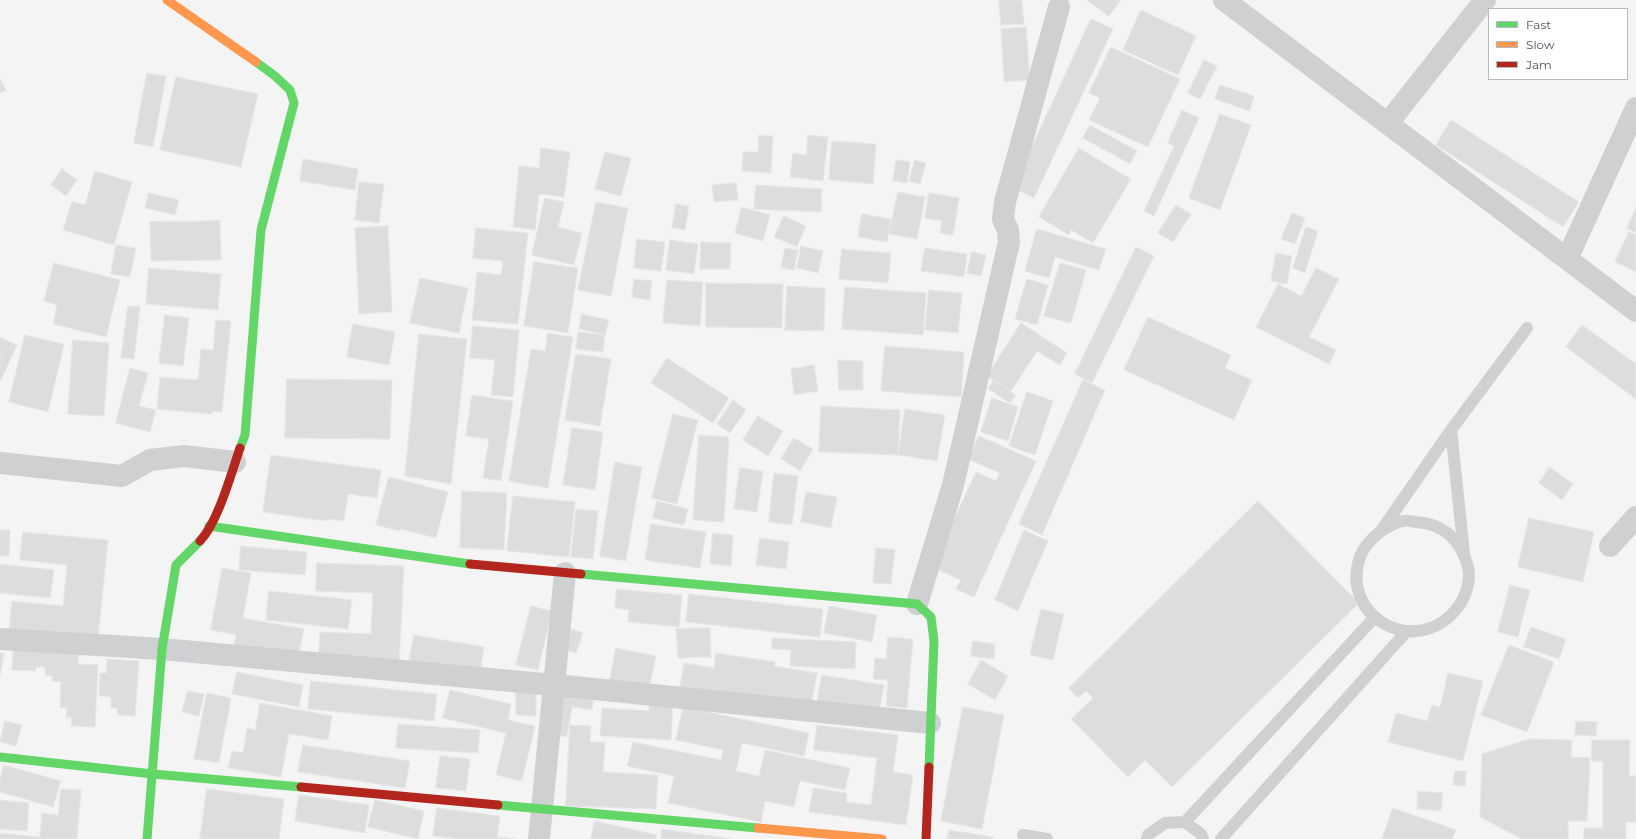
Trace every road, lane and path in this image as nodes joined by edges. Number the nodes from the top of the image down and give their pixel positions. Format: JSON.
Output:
{"nodes":[{"id":1,"x":167,"y":0,"type":"edge"},
{"id":2,"x":1224,"y":0,"type":"edge"},
{"id":3,"x":1485,"y":0,"type":"edge"},
{"id":4,"x":1059,"y":7,"type":"dead end"},
{"id":5,"x":1636,"y":108,"type":"edge"},
{"id":6,"x":1388,"y":123,"type":"junction"},
{"id":7,"x":1567,"y":259,"type":"junction"},
{"id":8,"x":1636,"y":311,"type":"edge"},
{"id":9,"x":1527,"y":328,"type":"dead end"},
{"id":10,"x":1451,"y":430,"type":"junction"},
{"id":11,"x":235,"y":462,"type":"junction"},
{"id":12,"x":0,"y":463,"type":"edge"},
{"id":13,"x":1636,"y":517,"type":"edge"},
{"id":14,"x":209,"y":526,"type":"junction"},
{"id":15,"x":1380,"y":531,"type":"junction"},
{"id":16,"x":1610,"y":546,"type":"dead end"},
{"id":17,"x":1464,"y":553,"type":"junction"},
{"id":18,"x":565,"y":573,"type":"junction"},
{"id":19,"x":917,"y":604,"type":"junction"},
{"id":20,"x":1375,"y":617,"type":"junction"},
{"id":21,"x":1406,"y":632,"type":"junction"},
{"id":22,"x":0,"y":639,"type":"edge"},
{"id":23,"x":162,"y":649,"type":"junction"},
{"id":24,"x":555,"y":685,"type":"junction"},
{"id":25,"x":930,"y":723,"type":"junction"},
{"id":26,"x":0,"y":757,"type":"edge"},
{"id":27,"x":153,"y":774,"type":"junction"},
{"id":28,"x":542,"y":808,"type":"junction"},
{"id":29,"x":1185,"y":822,"type":"junction"},
{"id":30,"x":1023,"y":835,"type":"dead end"},
{"id":31,"x":147,"y":839,"type":"edge"},
{"id":32,"x":539,"y":839,"type":"edge"},
{"id":33,"x":882,"y":839,"type":"edge"},
{"id":34,"x":926,"y":839,"type":"edge"},
{"id":35,"x":1046,"y":839,"type":"edge"},
{"id":36,"x":1147,"y":839,"type":"edge"},
{"id":37,"x":1203,"y":839,"type":"edge"},
{"id":38,"x":1221,"y":839,"type":"edge"}],
"edges":[{"from":1,"to":11,"type":"street"},
{"from":2,"to":6,"type":"street"},
{"from":3,"to":6,"type":"street"},
{"from":4,"to":19,"type":"street"},
{"from":5,"to":7,"type":"street"},
{"from":6,"to":7,"type":"street"},
{"from":7,"to":8,"type":"street"},
{"from":9,"to":10,"type":"lane"},
{"from":10,"to":15,"type":"lane"},
{"from":10,"to":17,"type":"lane"},
{"from":11,"to":12,"type":"street"},
{"from":11,"to":14,"type":"street"},
{"from":13,"to":16,"type":"street"},
{"from":14,"to":18,"type":"street"},
{"from":14,"to":23,"type":"street"},
{"from":15,"to":17,"type":"lane"},
{"from":15,"to":20,"type":"lane"},
{"from":17,"to":21,"type":"lane"},
{"from":18,"to":19,"type":"street"},
{"from":18,"to":24,"type":"street"},
{"from":19,"to":25,"type":"street"},
{"from":20,"to":21,"type":"lane"},
{"from":20,"to":29,"type":"lane"},
{"from":21,"to":38,"type":"lane"},
{"from":22,"to":23,"type":"street"},
{"from":23,"to":24,"type":"street"},
{"from":23,"to":27,"type":"street"},
{"from":24,"to":25,"type":"street"},
{"from":24,"to":28,"type":"street"},
{"from":25,"to":34,"type":"street"},
{"from":26,"to":27,"type":"street"},
{"from":27,"to":28,"type":"street"},
{"from":27,"to":31,"type":"street"},
{"from":28,"to":32,"type":"street"},
{"from":28,"to":33,"type":"street"},
{"from":29,"to":36,"type":"lane"},
{"from":29,"to":37,"type":"lane"},
{"from":30,"to":35,"type":"lane"}]}
